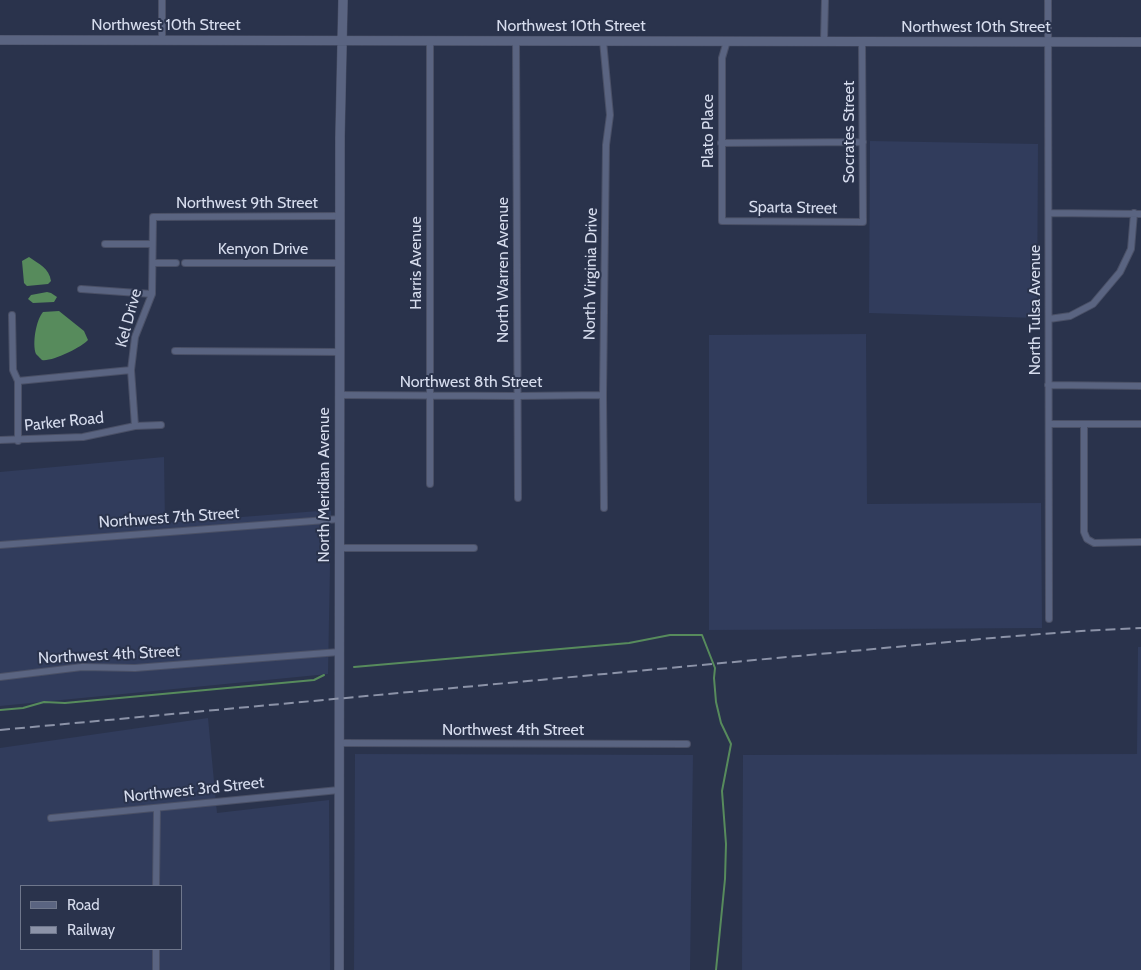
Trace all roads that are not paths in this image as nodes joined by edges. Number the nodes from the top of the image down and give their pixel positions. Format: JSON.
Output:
{"nodes":[{"id":1,"x":162,"y":0,"type":"edge"},
{"id":2,"x":343,"y":0,"type":"edge"},
{"id":3,"x":825,"y":0,"type":"edge"},
{"id":4,"x":1048,"y":0,"type":"edge"},
{"id":5,"x":0,"y":40,"type":"edge"},
{"id":6,"x":162,"y":40,"type":"junction"},
{"id":7,"x":342,"y":41,"type":"junction"},
{"id":8,"x":430,"y":41,"type":"junction"},
{"id":9,"x":516,"y":41,"type":"junction"},
{"id":10,"x":603,"y":41,"type":"junction"},
{"id":11,"x":727,"y":41,"type":"junction"},
{"id":12,"x":824,"y":41,"type":"junction"},
{"id":13,"x":862,"y":41,"type":"junction"},
{"id":14,"x":1048,"y":42,"type":"junction"},
{"id":15,"x":1141,"y":42,"type":"edge"},
{"id":16,"x":863,"y":142,"type":"junction"},
{"id":17,"x":721,"y":143,"type":"junction"},
{"id":18,"x":1049,"y":213,"type":"junction"},
{"id":19,"x":1138,"y":214,"type":"edge"},
{"id":20,"x":340,"y":216,"type":"junction"},
{"id":21,"x":153,"y":217,"type":"joint"},
{"id":22,"x":722,"y":221,"type":"joint"},
{"id":23,"x":863,"y":222,"type":"joint"},
{"id":24,"x":105,"y":244,"type":"dead end"},
{"id":25,"x":152,"y":244,"type":"junction"},
{"id":26,"x":153,"y":263,"type":"junction"},
{"id":27,"x":176,"y":263,"type":"dead end"},
{"id":28,"x":185,"y":263,"type":"dead end"},
{"id":29,"x":340,"y":263,"type":"junction"},
{"id":30,"x":81,"y":289,"type":"dead end"},
{"id":31,"x":152,"y":294,"type":"junction"},
{"id":32,"x":12,"y":315,"type":"dead end"},
{"id":33,"x":1049,"y":319,"type":"junction"},
{"id":34,"x":175,"y":351,"type":"dead end"},
{"id":35,"x":340,"y":352,"type":"junction"},
{"id":36,"x":131,"y":370,"type":"junction"},
{"id":37,"x":18,"y":380,"type":"junction"},
{"id":38,"x":1048,"y":385,"type":"junction"},
{"id":39,"x":1141,"y":386,"type":"edge"},
{"id":40,"x":603,"y":394,"type":"junction"},
{"id":41,"x":340,"y":395,"type":"junction"},
{"id":42,"x":429,"y":396,"type":"junction"},
{"id":43,"x":518,"y":396,"type":"junction"},
{"id":44,"x":1049,"y":424,"type":"junction"},
{"id":45,"x":1084,"y":424,"type":"junction"},
{"id":46,"x":1141,"y":424,"type":"edge"},
{"id":47,"x":161,"y":425,"type":"dead end"},
{"id":48,"x":135,"y":426,"type":"junction"},
{"id":49,"x":0,"y":440,"type":"edge"},
{"id":50,"x":18,"y":440,"type":"junction"},
{"id":51,"x":430,"y":484,"type":"dead end"},
{"id":52,"x":518,"y":498,"type":"dead end"},
{"id":53,"x":604,"y":508,"type":"dead end"},
{"id":54,"x":339,"y":519,"type":"junction"},
{"id":55,"x":1141,"y":542,"type":"edge"},
{"id":56,"x":0,"y":545,"type":"edge"},
{"id":57,"x":339,"y":548,"type":"junction"},
{"id":58,"x":474,"y":548,"type":"dead end"},
{"id":59,"x":1049,"y":619,"type":"dead end"},
{"id":60,"x":339,"y":652,"type":"junction"},
{"id":61,"x":0,"y":677,"type":"edge"},
{"id":62,"x":339,"y":743,"type":"junction"},
{"id":63,"x":687,"y":744,"type":"dead end"},
{"id":64,"x":339,"y":790,"type":"junction"},
{"id":65,"x":156,"y":808,"type":"junction"},
{"id":66,"x":51,"y":818,"type":"dead end"},
{"id":67,"x":156,"y":885,"type":"edge"},
{"id":68,"x":156,"y":950,"type":"edge"},
{"id":69,"x":156,"y":970,"type":"edge"},
{"id":70,"x":339,"y":970,"type":"edge"}],
"edges":[{"from":1,"to":6,"type":"street"},
{"from":2,"to":7,"type":"main road","name":"North Meridian Avenue"},
{"from":3,"to":12,"type":"street"},
{"from":4,"to":14,"type":"street","name":"North Tulsa Avenue"},
{"from":5,"to":6,"type":"main road","name":"Northwest 10th Street"},
{"from":6,"to":7,"type":"main road","name":"Northwest 10th Street"},
{"from":7,"to":8,"type":"main road","name":"Northwest 10th Street"},
{"from":7,"to":20,"type":"main road","name":"North Meridian Avenue"},
{"from":8,"to":9,"type":"main road","name":"Northwest 10th Street"},
{"from":8,"to":42,"type":"street","name":"Harris Avenue"},
{"from":9,"to":10,"type":"main road","name":"Northwest 10th Street"},
{"from":9,"to":43,"type":"street","name":"North Warren Avenue"},
{"from":10,"to":11,"type":"main road","name":"Northwest 10th Street"},
{"from":10,"to":40,"type":"street","name":"North Virginia Drive"},
{"from":11,"to":12,"type":"main road","name":"Northwest 10th Street"},
{"from":11,"to":17,"type":"street","name":"Plato Place"},
{"from":12,"to":13,"type":"main road","name":"Northwest 10th Street"},
{"from":13,"to":14,"type":"main road","name":"Northwest 10th Street"},
{"from":13,"to":16,"type":"street","name":"Socrates Street"},
{"from":14,"to":15,"type":"main road","name":"Northwest 10th Street"},
{"from":14,"to":18,"type":"street","name":"North Tulsa Avenue"},
{"from":16,"to":17,"type":"street"},
{"from":16,"to":23,"type":"street","name":"Socrates Street"},
{"from":17,"to":22,"type":"street","name":"Plato Place"},
{"from":18,"to":19,"type":"street"},
{"from":18,"to":33,"type":"street","name":"North Tulsa Avenue"},
{"from":19,"to":33,"type":"street"},
{"from":20,"to":21,"type":"street","name":"Northwest 9th Street"},
{"from":20,"to":29,"type":"main road","name":"North Meridian Avenue"},
{"from":21,"to":25,"type":"street","name":"Kel Drive"},
{"from":22,"to":23,"type":"street","name":"Sparta Street"},
{"from":24,"to":25,"type":"street"},
{"from":25,"to":26,"type":"street","name":"Kel Drive"},
{"from":26,"to":27,"type":"street"},
{"from":26,"to":31,"type":"street","name":"Kel Drive"},
{"from":28,"to":29,"type":"street","name":"Kenyon Drive"},
{"from":29,"to":35,"type":"main road","name":"North Meridian Avenue"},
{"from":30,"to":31,"type":"street"},
{"from":31,"to":36,"type":"street","name":"Kel Drive"},
{"from":32,"to":37,"type":"street"},
{"from":33,"to":38,"type":"street","name":"North Tulsa Avenue"},
{"from":34,"to":35,"type":"street"},
{"from":35,"to":41,"type":"main road","name":"North Meridian Avenue"},
{"from":36,"to":37,"type":"street"},
{"from":36,"to":48,"type":"street","name":"Kel Drive"},
{"from":37,"to":50,"type":"street"},
{"from":38,"to":39,"type":"street"},
{"from":38,"to":44,"type":"street","name":"North Tulsa Avenue"},
{"from":40,"to":43,"type":"street","name":"Northwest 8th Street"},
{"from":40,"to":53,"type":"street","name":"North Virginia Drive"},
{"from":41,"to":42,"type":"street","name":"Northwest 8th Street"},
{"from":41,"to":54,"type":"main road","name":"North Meridian Avenue"},
{"from":42,"to":43,"type":"street","name":"Northwest 8th Street"},
{"from":42,"to":51,"type":"street","name":"Harris Avenue"},
{"from":43,"to":52,"type":"street","name":"North Warren Avenue"},
{"from":44,"to":45,"type":"street"},
{"from":44,"to":59,"type":"street","name":"North Tulsa Avenue"},
{"from":45,"to":46,"type":"street"},
{"from":45,"to":55,"type":"street"},
{"from":47,"to":48,"type":"street","name":"Parker Road"},
{"from":48,"to":50,"type":"street","name":"Parker Road"},
{"from":49,"to":50,"type":"street","name":"Parker Road"},
{"from":54,"to":56,"type":"street","name":"Northwest 7th Street"},
{"from":54,"to":57,"type":"main road","name":"North Meridian Avenue"},
{"from":57,"to":58,"type":"street"},
{"from":57,"to":60,"type":"main road","name":"North Meridian Avenue"},
{"from":60,"to":61,"type":"street","name":"Northwest 4th Street"},
{"from":60,"to":62,"type":"main road","name":"North Meridian Avenue"},
{"from":62,"to":63,"type":"street","name":"Northwest 4th Street"},
{"from":62,"to":64,"type":"main road","name":"North Meridian Avenue"},
{"from":64,"to":65,"type":"street","name":"Northwest 3rd Street"},
{"from":64,"to":70,"type":"main road","name":"North Meridian Avenue"},
{"from":65,"to":66,"type":"street","name":"Northwest 3rd Street"},
{"from":65,"to":67,"type":"street"},
{"from":68,"to":69,"type":"street"}]}
